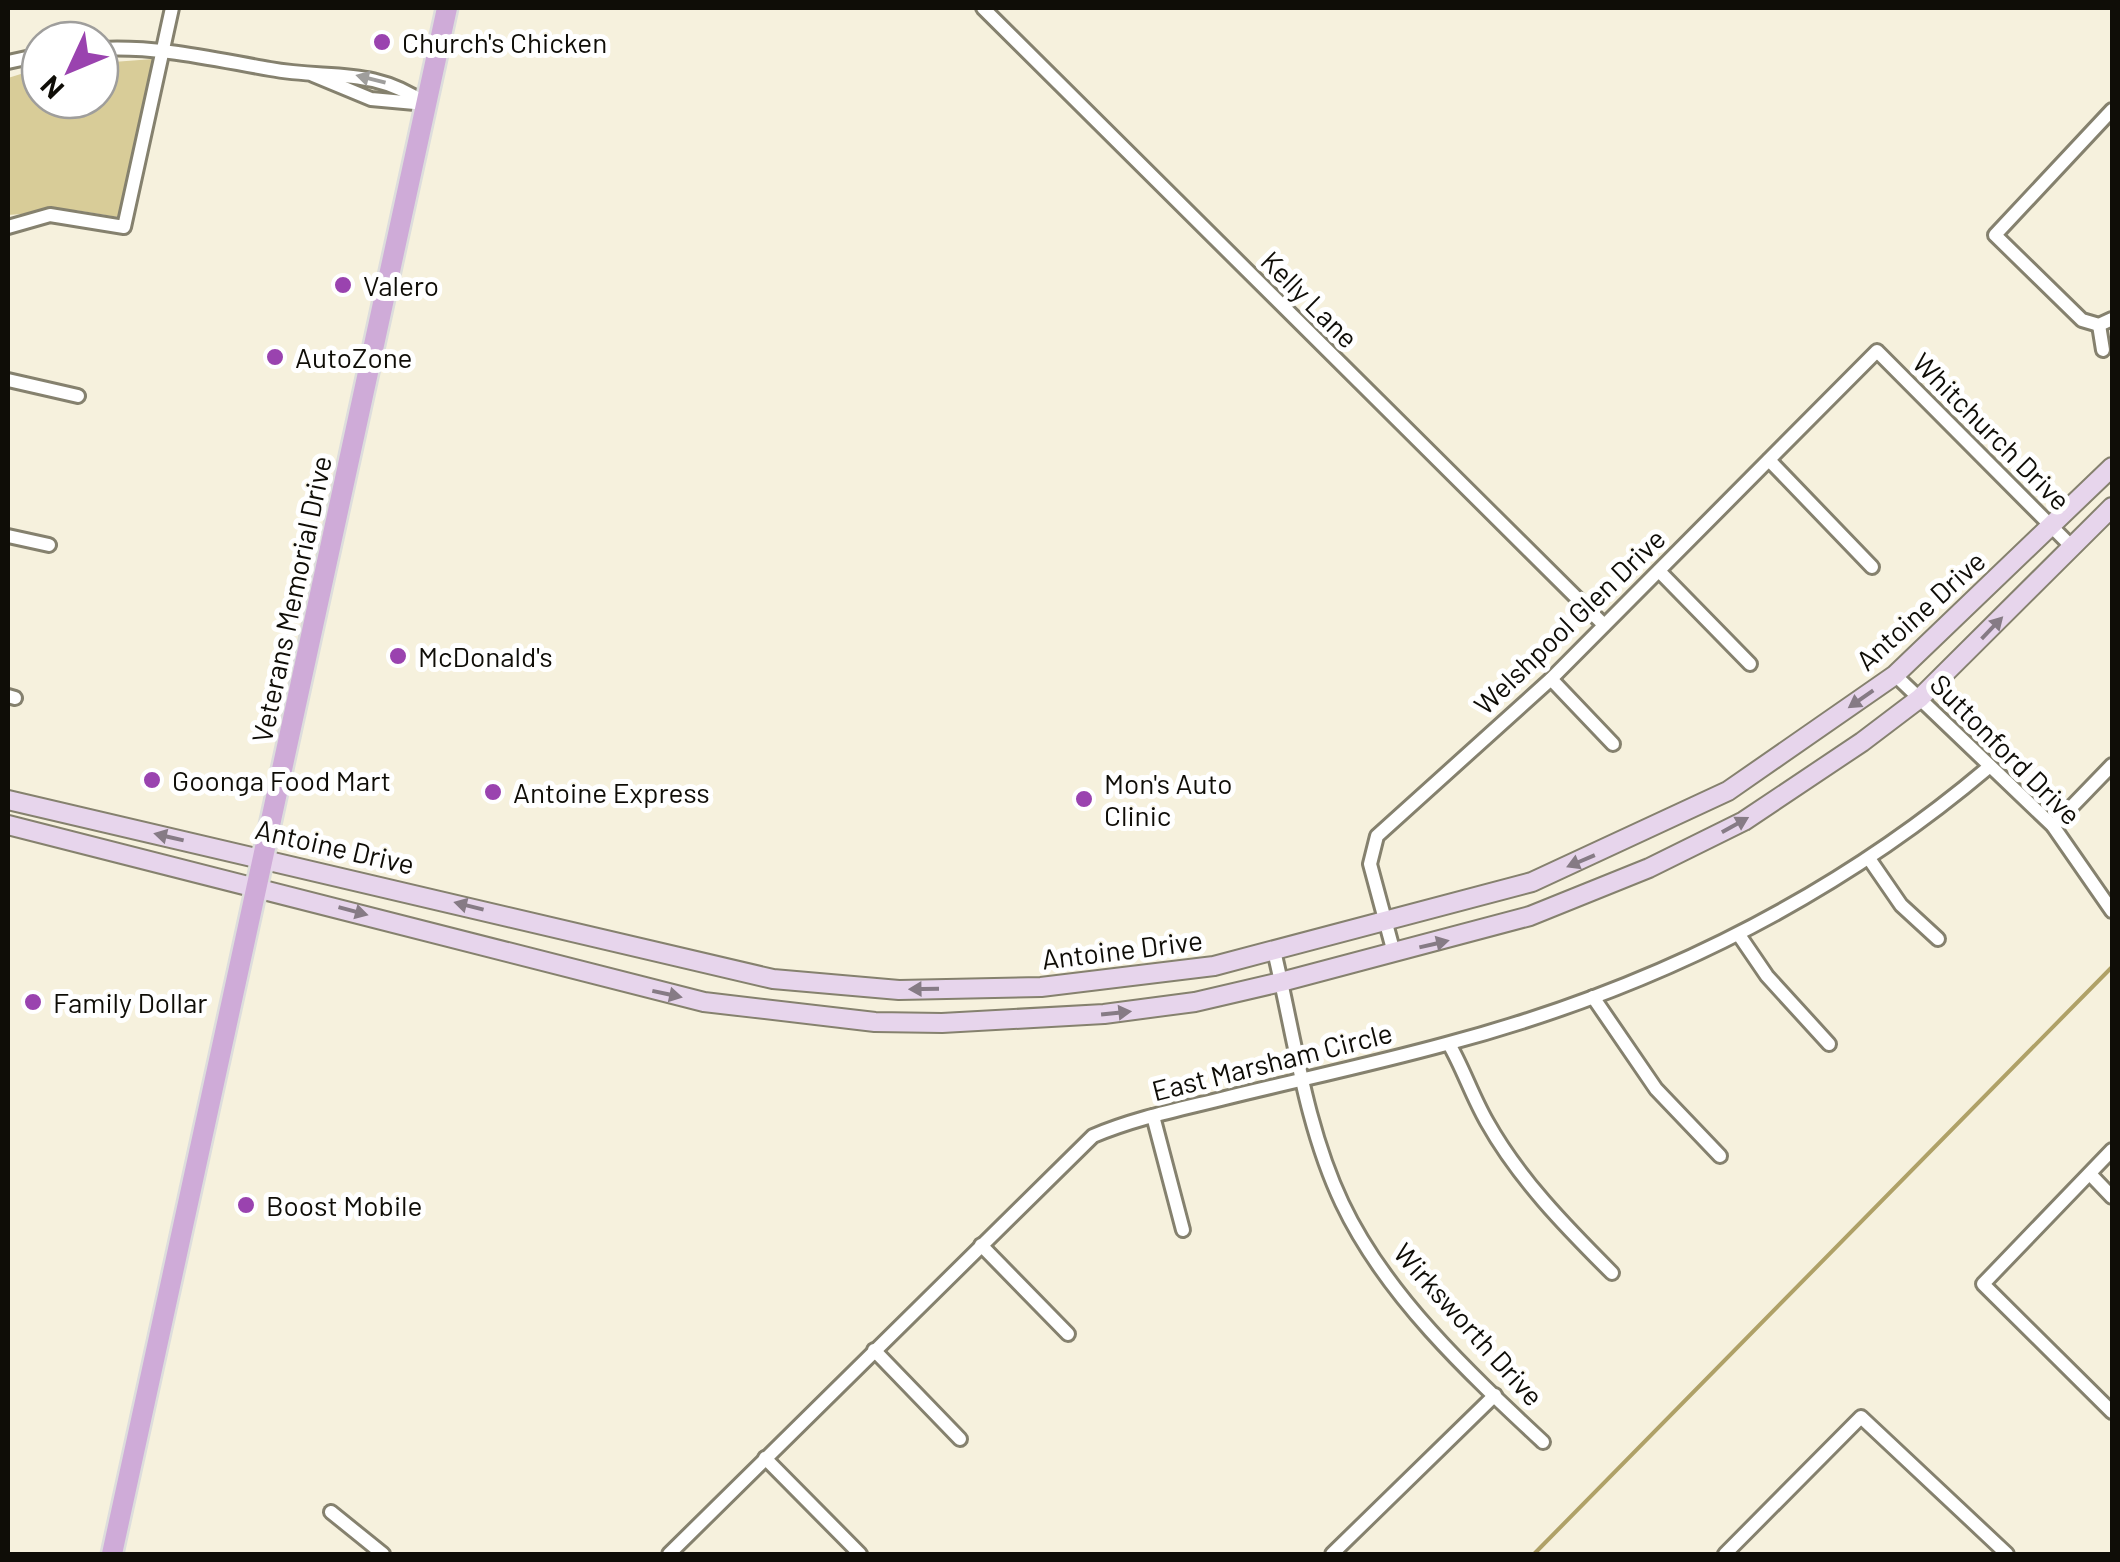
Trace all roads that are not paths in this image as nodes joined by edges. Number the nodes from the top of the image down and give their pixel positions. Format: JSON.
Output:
{"nodes":[{"id":1,"x":172,"y":8,"type":"edge"},
{"id":2,"x":447,"y":8,"type":"edge"},
{"id":3,"x":982,"y":8,"type":"edge"},
{"id":4,"x":120,"y":48,"type":"edge"},
{"id":5,"x":162,"y":49,"type":"junction"},
{"id":6,"x":310,"y":74,"type":"junction"},
{"id":7,"x":426,"y":104,"type":"junction"},
{"id":8,"x":2112,"y":110,"type":"edge"},
{"id":9,"x":8,"y":227,"type":"edge"},
{"id":10,"x":2106,"y":322,"type":"edge"},
{"id":11,"x":2103,"y":350,"type":"dead end"},
{"id":12,"x":1877,"y":351,"type":"joint"},
{"id":13,"x":8,"y":380,"type":"edge"},
{"id":14,"x":78,"y":396,"type":"dead end"},
{"id":15,"x":1769,"y":460,"type":"junction"},
{"id":16,"x":2112,"y":467,"type":"edge"},
{"id":17,"x":2112,"y":507,"type":"edge"},
{"id":18,"x":2052,"y":527,"type":"junction"},
{"id":19,"x":8,"y":536,"type":"edge"},
{"id":20,"x":49,"y":545,"type":"dead end"},
{"id":21,"x":2072,"y":547,"type":"junction"},
{"id":22,"x":1872,"y":568,"type":"dead end"},
{"id":23,"x":1659,"y":571,"type":"junction"},
{"id":24,"x":1604,"y":624,"type":"junction"},
{"id":25,"x":1750,"y":664,"type":"dead end"},
{"id":26,"x":1895,"y":674,"type":"junction"},
{"id":27,"x":1551,"y":679,"type":"junction"},
{"id":28,"x":1920,"y":698,"type":"junction"},
{"id":29,"x":1613,"y":744,"type":"dead end"},
{"id":30,"x":2112,"y":765,"type":"edge"},
{"id":31,"x":1988,"y":767,"type":"junction"},
{"id":32,"x":8,"y":800,"type":"edge"},
{"id":33,"x":1666,"y":824,"type":"junction"},
{"id":34,"x":8,"y":825,"type":"edge"},
{"id":35,"x":2053,"y":826,"type":"junction"},
{"id":36,"x":1680,"y":854,"type":"junction"},
{"id":37,"x":264,"y":859,"type":"junction"},
{"id":38,"x":1870,"y":860,"type":"junction"},
{"id":39,"x":258,"y":886,"type":"junction"},
{"id":40,"x":2111,"y":908,"type":"edge"},
{"id":41,"x":1386,"y":924,"type":"junction"},
{"id":42,"x":1739,"y":934,"type":"junction"},
{"id":43,"x":1938,"y":939,"type":"dead end"},
{"id":44,"x":1274,"y":951,"type":"junction"},
{"id":45,"x":1394,"y":953,"type":"junction"},
{"id":46,"x":1282,"y":982,"type":"junction"},
{"id":47,"x":1593,"y":997,"type":"junction"},
{"id":48,"x":1449,"y":1044,"type":"junction"},
{"id":49,"x":1829,"y":1044,"type":"dead end"},
{"id":50,"x":1302,"y":1080,"type":"junction"},
{"id":51,"x":1153,"y":1116,"type":"junction"},
{"id":52,"x":2112,"y":1150,"type":"edge"},
{"id":53,"x":1720,"y":1156,"type":"dead end"},
{"id":54,"x":2090,"y":1174,"type":"junction"},
{"id":55,"x":2112,"y":1197,"type":"edge"},
{"id":56,"x":1183,"y":1230,"type":"dead end"},
{"id":57,"x":980,"y":1245,"type":"junction"},
{"id":58,"x":1612,"y":1273,"type":"dead end"},
{"id":59,"x":1068,"y":1334,"type":"dead end"},
{"id":60,"x":874,"y":1350,"type":"junction"},
{"id":61,"x":1495,"y":1395,"type":"junction"},
{"id":62,"x":2112,"y":1412,"type":"edge"},
{"id":63,"x":960,"y":1438,"type":"dead end"},
{"id":64,"x":1544,"y":1442,"type":"dead end"},
{"id":65,"x":765,"y":1458,"type":"junction"},
{"id":66,"x":331,"y":1512,"type":"dead end"},
{"id":67,"x":112,"y":1554,"type":"edge"},
{"id":68,"x":383,"y":1554,"type":"edge"},
{"id":69,"x":669,"y":1554,"type":"edge"},
{"id":70,"x":860,"y":1554,"type":"edge"},
{"id":71,"x":1332,"y":1554,"type":"edge"},
{"id":72,"x":1725,"y":1554,"type":"edge"},
{"id":73,"x":2007,"y":1554,"type":"edge"}],
"edges":[{"from":1,"to":5,"type":"street"},
{"from":2,"to":7,"type":"main road","name":"Veterans Memorial Drive"},
{"from":3,"to":24,"type":"street","name":"Kelly Lane"},
{"from":4,"to":5,"type":"street"},
{"from":5,"to":6,"type":"street"},
{"from":5,"to":9,"type":"street"},
{"from":6,"to":7,"type":"street"},
{"from":7,"to":6,"type":"street","one_way":true},
{"from":7,"to":37,"type":"main road","name":"Veterans Memorial Drive"},
{"from":8,"to":10,"type":"street"},
{"from":10,"to":11,"type":"street"},
{"from":12,"to":15,"type":"street","name":"Welshpool Glen Drive"},
{"from":12,"to":18,"type":"street","name":"Whitchurch Drive"},
{"from":13,"to":14,"type":"street"},
{"from":15,"to":22,"type":"street"},
{"from":15,"to":23,"type":"street","name":"Welshpool Glen Drive"},
{"from":16,"to":18,"type":"main road","name":"Antoine Drive"},
{"from":17,"to":21,"type":"main road","name":"Antoine Drive"},
{"from":18,"to":21,"type":"street","name":"Whitchurch Drive"},
{"from":18,"to":26,"type":"main road","name":"Antoine Drive"},
{"from":19,"to":20,"type":"street"},
{"from":28,"to":21,"type":"main road","name":"Antoine Drive","one_way":true},
{"from":23,"to":24,"type":"street","name":"Welshpool Glen Drive"},
{"from":23,"to":25,"type":"street"},
{"from":24,"to":27,"type":"street","name":"Welshpool Glen Drive"},
{"from":26,"to":28,"type":"street","name":"Suttonford Drive"},
{"from":26,"to":33,"type":"main road","name":"Antoine Drive","one_way":true},
{"from":27,"to":29,"type":"street"},
{"from":27,"to":41,"type":"street","name":"Welshpool Glen Drive"},
{"from":28,"to":31,"type":"street","name":"Suttonford Drive"},
{"from":36,"to":28,"type":"main road","name":"Antoine Drive","one_way":true},
{"from":30,"to":35,"type":"street"},
{"from":31,"to":35,"type":"street","name":"Suttonford Drive"},
{"from":31,"to":38,"type":"street","name":"East Marsham Circle"},
{"from":37,"to":32,"type":"main road","name":"Antoine Drive","one_way":true},
{"from":33,"to":36,"type":"main road"},
{"from":33,"to":41,"type":"main road","name":"Antoine Drive","one_way":true},
{"from":34,"to":39,"type":"main road","name":"Antoine Drive"},
{"from":35,"to":40,"type":"street","name":"Suttonford Drive"},
{"from":45,"to":36,"type":"main road","name":"Antoine Drive","one_way":true},
{"from":37,"to":39,"type":"main road","name":"Veterans Memorial Drive"},
{"from":44,"to":37,"type":"main road","name":"Antoine Drive","one_way":true},
{"from":38,"to":42,"type":"street","name":"East Marsham Circle"},
{"from":38,"to":43,"type":"street"},
{"from":39,"to":46,"type":"main road","name":"Antoine Drive","one_way":true},
{"from":39,"to":67,"type":"main road","name":"Veterans Memorial Drive"},
{"from":41,"to":44,"type":"main road","name":"Antoine Drive"},
{"from":41,"to":45,"type":"street","name":"Welshpool Glen Drive"},
{"from":42,"to":47,"type":"street","name":"East Marsham Circle"},
{"from":42,"to":49,"type":"street"},
{"from":44,"to":46,"type":"street","name":"Wirksworth Drive"},
{"from":45,"to":46,"type":"main road","name":"Antoine Drive"},
{"from":46,"to":50,"type":"street","name":"Wirksworth Drive"},
{"from":47,"to":48,"type":"street","name":"East Marsham Circle"},
{"from":47,"to":53,"type":"street"},
{"from":48,"to":50,"type":"street","name":"East Marsham Circle"},
{"from":48,"to":58,"type":"street"},
{"from":50,"to":51,"type":"street","name":"East Marsham Circle"},
{"from":50,"to":61,"type":"street","name":"Wirksworth Drive"},
{"from":51,"to":56,"type":"street"},
{"from":51,"to":57,"type":"street","name":"East Marsham Circle"},
{"from":52,"to":54,"type":"street"},
{"from":54,"to":55,"type":"street"},
{"from":54,"to":62,"type":"street"},
{"from":57,"to":59,"type":"street"},
{"from":57,"to":60,"type":"street","name":"East Marsham Circle"},
{"from":60,"to":63,"type":"street"},
{"from":60,"to":65,"type":"street","name":"East Marsham Circle"},
{"from":61,"to":64,"type":"street","name":"Wirksworth Drive"},
{"from":61,"to":71,"type":"street"},
{"from":65,"to":69,"type":"street","name":"East Marsham Circle"},
{"from":65,"to":70,"type":"street"},
{"from":66,"to":68,"type":"street"},
{"from":72,"to":73,"type":"street"}]}
